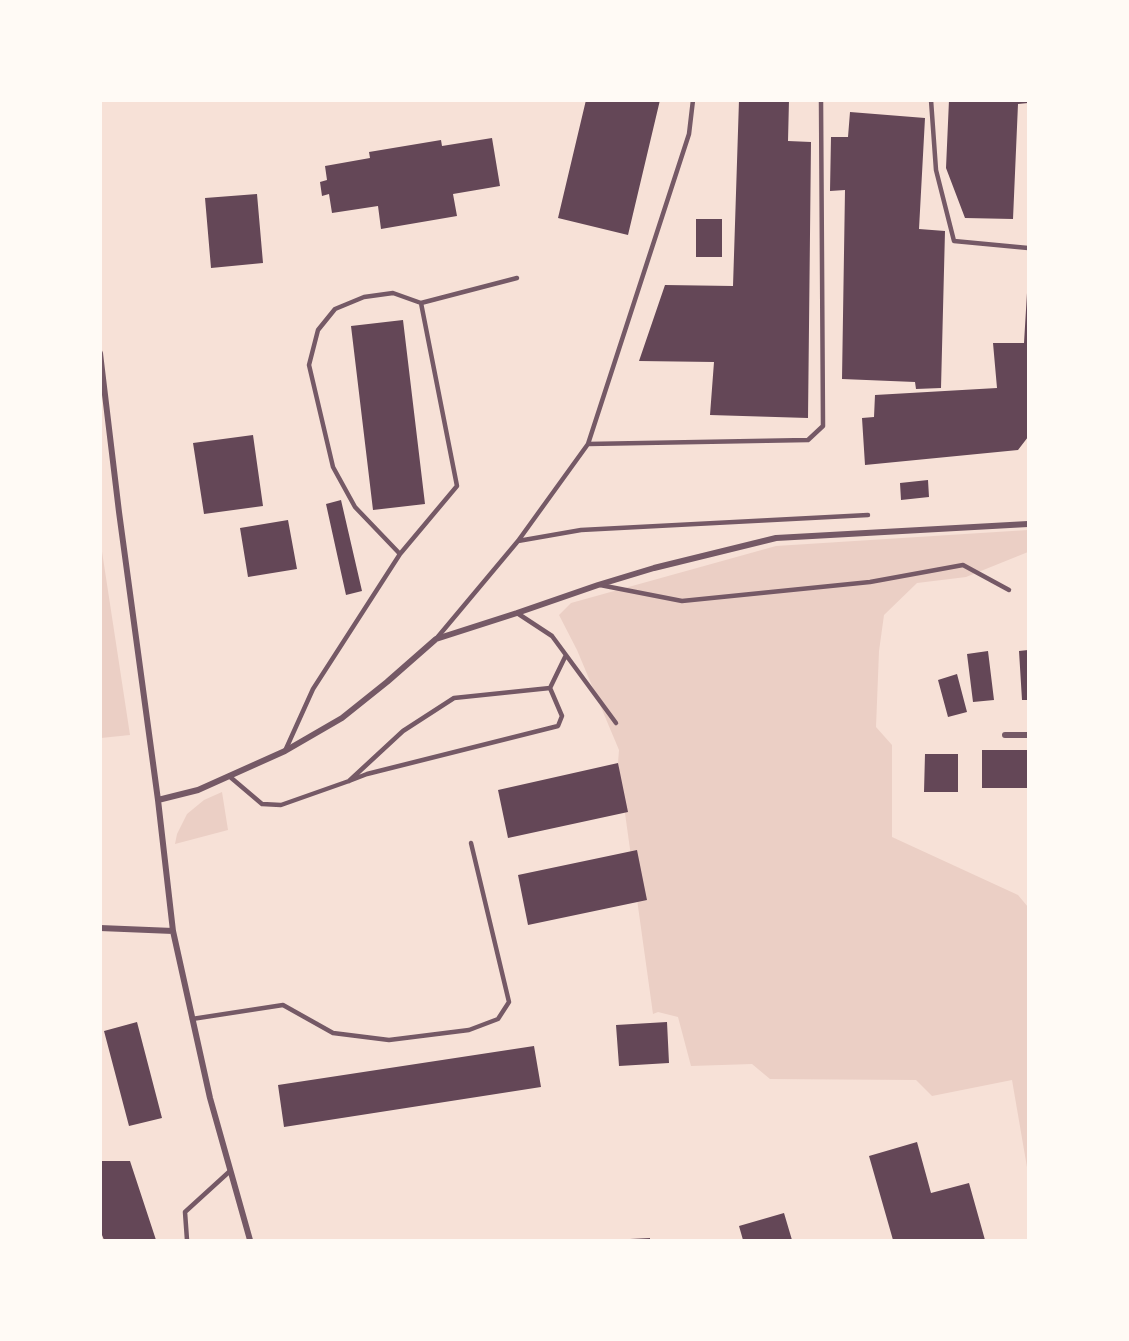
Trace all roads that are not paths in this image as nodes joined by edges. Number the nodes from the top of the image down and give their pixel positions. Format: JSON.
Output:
{"nodes":[{"id":1,"x":693,"y":100,"type":"edge"},
{"id":2,"x":821,"y":100,"type":"edge"},
{"id":3,"x":931,"y":100,"type":"edge"},
{"id":4,"x":1029,"y":248,"type":"edge"},
{"id":5,"x":517,"y":278,"type":"dead end"},
{"id":6,"x":421,"y":303,"type":"junction"},
{"id":7,"x":100,"y":353,"type":"edge"},
{"id":8,"x":588,"y":444,"type":"junction"},
{"id":9,"x":868,"y":515,"type":"dead end"},
{"id":10,"x":1029,"y":524,"type":"edge"},
{"id":11,"x":518,"y":541,"type":"junction"},
{"id":12,"x":400,"y":554,"type":"junction"},
{"id":13,"x":598,"y":585,"type":"junction"},
{"id":14,"x":1009,"y":590,"type":"dead end"},
{"id":15,"x":517,"y":613,"type":"junction"},
{"id":16,"x":436,"y":639,"type":"junction"},
{"id":17,"x":566,"y":655,"type":"junction"},
{"id":18,"x":550,"y":688,"type":"junction"},
{"id":19,"x":616,"y":723,"type":"dead end"},
{"id":20,"x":1005,"y":735,"type":"dead end"},
{"id":21,"x":1029,"y":735,"type":"edge"},
{"id":22,"x":285,"y":751,"type":"junction"},
{"id":23,"x":229,"y":776,"type":"junction"},
{"id":24,"x":349,"y":781,"type":"junction"},
{"id":25,"x":159,"y":800,"type":"junction"},
{"id":26,"x":471,"y":843,"type":"dead end"},
{"id":27,"x":100,"y":928,"type":"edge"},
{"id":28,"x":173,"y":931,"type":"junction"},
{"id":29,"x":192,"y":1019,"type":"junction"},
{"id":30,"x":230,"y":1171,"type":"junction"},
{"id":31,"x":187,"y":1240,"type":"edge"},
{"id":32,"x":250,"y":1240,"type":"edge"}],
"edges":[{"from":1,"to":8,"type":"lane"},
{"from":2,"to":8,"type":"lane"},
{"from":3,"to":4,"type":"lane"},
{"from":5,"to":6,"type":"lane"},
{"from":6,"to":12,"type":"lane"},
{"from":6,"to":12,"type":"lane"},
{"from":7,"to":25,"type":"street"},
{"from":8,"to":11,"type":"lane"},
{"from":9,"to":11,"type":"lane"},
{"from":10,"to":13,"type":"street"},
{"from":11,"to":16,"type":"lane"},
{"from":12,"to":22,"type":"lane"},
{"from":13,"to":14,"type":"lane"},
{"from":13,"to":15,"type":"street"},
{"from":15,"to":16,"type":"street"},
{"from":15,"to":17,"type":"lane"},
{"from":16,"to":22,"type":"street"},
{"from":17,"to":18,"type":"lane"},
{"from":17,"to":19,"type":"lane"},
{"from":18,"to":24,"type":"lane"},
{"from":18,"to":24,"type":"lane"},
{"from":20,"to":21,"type":"street"},
{"from":22,"to":23,"type":"street"},
{"from":23,"to":24,"type":"lane"},
{"from":23,"to":25,"type":"street"},
{"from":25,"to":28,"type":"street"},
{"from":26,"to":29,"type":"lane"},
{"from":27,"to":28,"type":"street"},
{"from":28,"to":29,"type":"street"},
{"from":29,"to":30,"type":"street"},
{"from":30,"to":31,"type":"lane"},
{"from":30,"to":32,"type":"street"}]}
